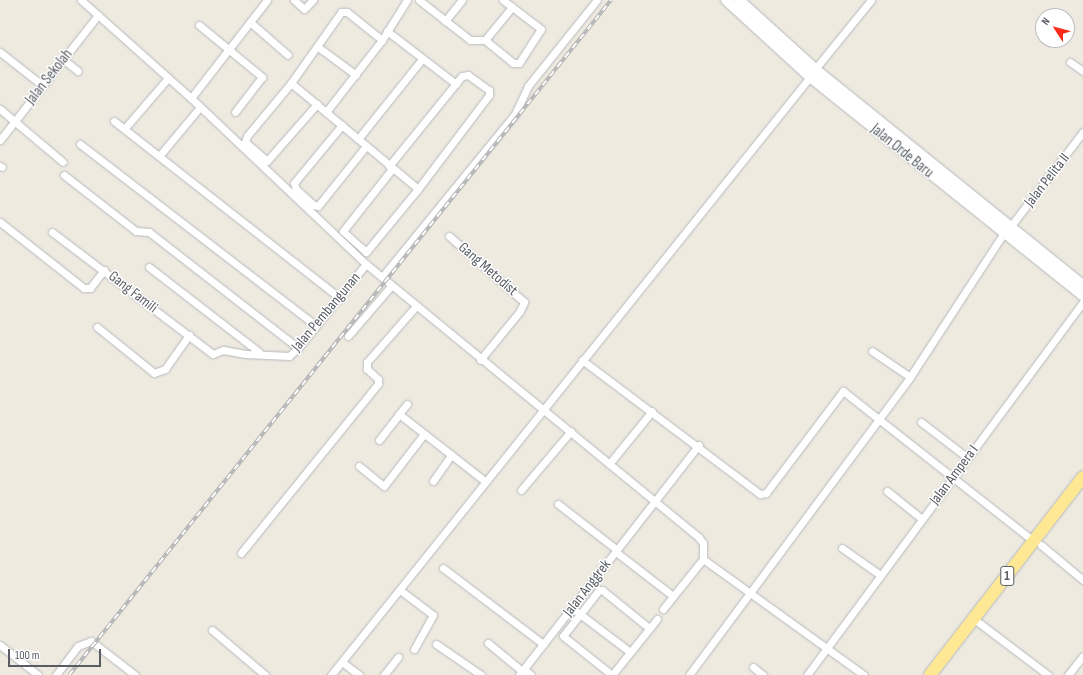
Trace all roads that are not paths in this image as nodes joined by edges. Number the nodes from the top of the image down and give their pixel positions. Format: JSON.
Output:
{"nodes":[{"id":1,"x":81,"y":0,"type":"edge"},
{"id":2,"x":267,"y":0,"type":"edge"},
{"id":3,"x":294,"y":0,"type":"edge"},
{"id":4,"x":313,"y":0,"type":"edge"},
{"id":5,"x":407,"y":0,"type":"edge"},
{"id":6,"x":419,"y":0,"type":"edge"},
{"id":7,"x":462,"y":0,"type":"edge"},
{"id":8,"x":503,"y":0,"type":"edge"},
{"id":9,"x":597,"y":0,"type":"edge"},
{"id":10,"x":726,"y":0,"type":"edge"},
{"id":11,"x":739,"y":0,"type":"edge"},
{"id":12,"x":871,"y":0,"type":"edge"},
{"id":13,"x":512,"y":7,"type":"junction"},
{"id":14,"x":98,"y":15,"type":"junction"},
{"id":15,"x":445,"y":21,"type":"junction"},
{"id":16,"x":250,"y":22,"type":"junction"},
{"id":17,"x":199,"y":25,"type":"dead end"},
{"id":18,"x":764,"y":28,"type":"junction"},
{"id":19,"x":387,"y":31,"type":"junction"},
{"id":20,"x":382,"y":40,"type":"junction"},
{"id":21,"x":485,"y":40,"type":"junction"},
{"id":22,"x":318,"y":47,"type":"junction"},
{"id":23,"x":229,"y":49,"type":"junction"},
{"id":24,"x":0,"y":52,"type":"edge"},
{"id":25,"x":288,"y":55,"type":"dead end"},
{"id":26,"x":63,"y":59,"type":"junction"},
{"id":27,"x":422,"y":59,"type":"junction"},
{"id":28,"x":1070,"y":62,"type":"dead end"},
{"id":29,"x":78,"y":71,"type":"dead end"},
{"id":30,"x":1083,"y":71,"type":"edge"},
{"id":31,"x":812,"y":73,"type":"junction"},
{"id":32,"x":356,"y":75,"type":"junction"},
{"id":33,"x":168,"y":78,"type":"junction"},
{"id":34,"x":291,"y":83,"type":"junction"},
{"id":35,"x":456,"y":84,"type":"junction"},
{"id":36,"x":42,"y":85,"type":"junction"},
{"id":37,"x":191,"y":98,"type":"junction"},
{"id":38,"x":316,"y":104,"type":"junction"},
{"id":39,"x":200,"y":107,"type":"junction"},
{"id":40,"x":0,"y":109,"type":"edge"},
{"id":41,"x":236,"y":112,"type":"dead end"},
{"id":42,"x":326,"y":112,"type":"junction"},
{"id":43,"x":16,"y":121,"type":"junction"},
{"id":44,"x":114,"y":121,"type":"dead end"},
{"id":45,"x":342,"y":125,"type":"junction"},
{"id":46,"x":125,"y":128,"type":"junction"},
{"id":47,"x":1083,"y":132,"type":"edge"},
{"id":48,"x":358,"y":139,"type":"junction"},
{"id":49,"x":0,"y":140,"type":"edge"},
{"id":50,"x":80,"y":144,"type":"dead end"},
{"id":51,"x":366,"y":146,"type":"junction"},
{"id":52,"x":160,"y":155,"type":"junction"},
{"id":53,"x":63,"y":162,"type":"dead end"},
{"id":54,"x":390,"y":167,"type":"junction"},
{"id":55,"x":64,"y":175,"type":"dead end"},
{"id":56,"x":418,"y":189,"type":"junction"},
{"id":57,"x":0,"y":222,"type":"edge"},
{"id":58,"x":1007,"y":230,"type":"junction"},
{"id":59,"x":52,"y":232,"type":"dead end"},
{"id":60,"x":450,"y":236,"type":"dead end"},
{"id":61,"x":366,"y":264,"type":"junction"},
{"id":62,"x":149,"y":267,"type":"dead end"},
{"id":63,"x":104,"y":270,"type":"junction"},
{"id":64,"x":382,"y":277,"type":"junction"},
{"id":65,"x":1083,"y":285,"type":"edge"},
{"id":66,"x":391,"y":286,"type":"junction"},
{"id":67,"x":1083,"y":296,"type":"edge"},
{"id":68,"x":340,"y":298,"type":"junction"},
{"id":69,"x":1083,"y":302,"type":"edge"},
{"id":70,"x":416,"y":306,"type":"junction"},
{"id":71,"x":316,"y":326,"type":"junction"},
{"id":72,"x":97,"y":327,"type":"dead end"},
{"id":73,"x":189,"y":335,"type":"junction"},
{"id":74,"x":348,"y":336,"type":"dead end"},
{"id":75,"x":298,"y":348,"type":"junction"},
{"id":76,"x":872,"y":351,"type":"dead end"},
{"id":77,"x":259,"y":352,"type":"junction"},
{"id":78,"x":213,"y":354,"type":"joint"},
{"id":79,"x":480,"y":360,"type":"junction"},
{"id":80,"x":582,"y":360,"type":"junction"},
{"id":81,"x":910,"y":377,"type":"junction"},
{"id":82,"x":406,"y":404,"type":"dead end"},
{"id":83,"x":544,"y":410,"type":"junction"},
{"id":84,"x":652,"y":411,"type":"junction"},
{"id":85,"x":399,"y":414,"type":"junction"},
{"id":86,"x":880,"y":418,"type":"junction"},
{"id":87,"x":921,"y":422,"type":"dead end"},
{"id":88,"x":571,"y":431,"type":"junction"},
{"id":89,"x":424,"y":434,"type":"junction"},
{"id":90,"x":379,"y":440,"type":"dead end"},
{"id":91,"x":699,"y":445,"type":"junction"},
{"id":92,"x":451,"y":455,"type":"junction"},
{"id":93,"x":968,"y":458,"type":"junction"},
{"id":94,"x":609,"y":464,"type":"junction"},
{"id":95,"x":359,"y":466,"type":"dead end"},
{"id":96,"x":1083,"y":477,"type":"edge"},
{"id":97,"x":953,"y":478,"type":"junction"},
{"id":98,"x":433,"y":481,"type":"dead end"},
{"id":99,"x":486,"y":482,"type":"junction"},
{"id":100,"x":1083,"y":487,"type":"edge"},
{"id":101,"x":521,"y":490,"type":"dead end"},
{"id":102,"x":886,"y":491,"type":"dead end"},
{"id":103,"x":655,"y":502,"type":"junction"},
{"id":104,"x":558,"y":504,"type":"dead end"},
{"id":105,"x":922,"y":519,"type":"junction"},
{"id":106,"x":1038,"y":544,"type":"junction"},
{"id":107,"x":842,"y":548,"type":"dead end"},
{"id":108,"x":616,"y":551,"type":"junction"},
{"id":109,"x":241,"y":553,"type":"dead end"},
{"id":110,"x":703,"y":559,"type":"junction"},
{"id":111,"x":443,"y":568,"type":"dead end"},
{"id":112,"x":880,"y":576,"type":"junction"},
{"id":113,"x":1083,"y":580,"type":"edge"},
{"id":114,"x":400,"y":590,"type":"junction"},
{"id":115,"x":749,"y":594,"type":"junction"},
{"id":116,"x":673,"y":596,"type":"junction"},
{"id":117,"x":572,"y":607,"type":"junction"},
{"id":118,"x":663,"y":609,"type":"dead end"},
{"id":119,"x":579,"y":613,"type":"junction"},
{"id":120,"x":656,"y":619,"type":"dead end"},
{"id":121,"x":978,"y":622,"type":"junction"},
{"id":122,"x":649,"y":628,"type":"junction"},
{"id":123,"x":212,"y":630,"type":"dead end"},
{"id":124,"x":488,"y":643,"type":"dead end"},
{"id":125,"x":436,"y":644,"type":"dead end"},
{"id":126,"x":543,"y":644,"type":"junction"},
{"id":127,"x":0,"y":645,"type":"edge"},
{"id":128,"x":414,"y":649,"type":"dead end"},
{"id":129,"x":826,"y":649,"type":"junction"},
{"id":130,"x":630,"y":652,"type":"junction"},
{"id":131,"x":1083,"y":656,"type":"edge"},
{"id":132,"x":398,"y":657,"type":"dead end"},
{"id":133,"x":342,"y":662,"type":"junction"},
{"id":134,"x":753,"y":667,"type":"dead end"},
{"id":135,"x":522,"y":672,"type":"edge"},
{"id":136,"x":38,"y":675,"type":"edge"},
{"id":137,"x":56,"y":675,"type":"edge"},
{"id":138,"x":135,"y":675,"type":"edge"},
{"id":139,"x":265,"y":675,"type":"edge"},
{"id":140,"x":331,"y":675,"type":"edge"},
{"id":141,"x":359,"y":675,"type":"edge"},
{"id":142,"x":384,"y":675,"type":"edge"},
{"id":143,"x":481,"y":675,"type":"edge"},
{"id":144,"x":531,"y":675,"type":"edge"},
{"id":145,"x":689,"y":675,"type":"edge"},
{"id":146,"x":763,"y":675,"type":"edge"},
{"id":147,"x":807,"y":675,"type":"edge"},
{"id":148,"x":864,"y":675,"type":"edge"},
{"id":149,"x":930,"y":675,"type":"edge"},
{"id":150,"x":939,"y":675,"type":"edge"},
{"id":151,"x":1048,"y":675,"type":"edge"},
{"id":152,"x":1068,"y":675,"type":"edge"}],
"edges":[{"from":1,"to":14,"type":"street"},
{"from":2,"to":16,"type":"street"},
{"from":3,"to":4,"type":"street"},
{"from":5,"to":19,"type":"street"},
{"from":6,"to":15,"type":"street"},
{"from":7,"to":15,"type":"street"},
{"from":8,"to":13,"type":"street"},
{"from":9,"to":64,"type":"street"},
{"from":10,"to":18,"type":"main road","name":"Jalan Orde Baru"},
{"from":11,"to":18,"type":"main road","name":"Jalan Orde Baru"},
{"from":12,"to":31,"type":"street"},
{"from":13,"to":21,"type":"street"},
{"from":13,"to":21,"type":"street"},
{"from":14,"to":26,"type":"street","name":"Jalan Sekolah"},
{"from":14,"to":33,"type":"street"},
{"from":15,"to":21,"type":"street"},
{"from":16,"to":23,"type":"street"},
{"from":16,"to":25,"type":"street"},
{"from":17,"to":23,"type":"street"},
{"from":18,"to":31,"type":"main road","name":"Jalan Orde Baru"},
{"from":19,"to":20,"type":"street"},
{"from":19,"to":27,"type":"street"},
{"from":20,"to":22,"type":"street"},
{"from":20,"to":32,"type":"street"},
{"from":22,"to":32,"type":"street"},
{"from":22,"to":34,"type":"street"},
{"from":23,"to":37,"type":"street"},
{"from":23,"to":41,"type":"street"},
{"from":24,"to":36,"type":"street"},
{"from":26,"to":29,"type":"street"},
{"from":26,"to":36,"type":"street","name":"Jalan Sekolah"},
{"from":27,"to":35,"type":"street"},
{"from":27,"to":48,"type":"street"},
{"from":28,"to":30,"type":"street"},
{"from":31,"to":58,"type":"main road","name":"Jalan Orde Baru"},
{"from":31,"to":80,"type":"street"},
{"from":32,"to":42,"type":"street"},
{"from":33,"to":37,"type":"street"},
{"from":33,"to":46,"type":"street"},
{"from":34,"to":38,"type":"street"},
{"from":34,"to":38,"type":"street"},
{"from":35,"to":54,"type":"street"},
{"from":35,"to":56,"type":"street"},
{"from":36,"to":43,"type":"street","name":"Jalan Sekolah"},
{"from":37,"to":39,"type":"street"},
{"from":38,"to":42,"type":"street"},
{"from":39,"to":52,"type":"street"},
{"from":39,"to":61,"type":"street"},
{"from":40,"to":43,"type":"street"},
{"from":42,"to":45,"type":"street"},
{"from":43,"to":49,"type":"street","name":"Jalan Sekolah"},
{"from":43,"to":53,"type":"street"},
{"from":44,"to":46,"type":"street"},
{"from":45,"to":48,"type":"street"},
{"from":45,"to":51,"type":"street"},
{"from":46,"to":52,"type":"street"},
{"from":47,"to":58,"type":"street","name":"Jalan Pelita II"},
{"from":48,"to":51,"type":"street"},
{"from":50,"to":71,"type":"street"},
{"from":51,"to":54,"type":"street"},
{"from":52,"to":68,"type":"street"},
{"from":54,"to":56,"type":"street"},
{"from":54,"to":56,"type":"street"},
{"from":55,"to":75,"type":"street"},
{"from":57,"to":63,"type":"street"},
{"from":58,"to":65,"type":"main road","name":"Jalan Orde Baru"},
{"from":58,"to":67,"type":"main road","name":"Jalan Orde Baru"},
{"from":58,"to":81,"type":"street","name":"Jalan Pelita II"},
{"from":59,"to":63,"type":"street","name":"Gang Famili"},
{"from":60,"to":79,"type":"street","name":"Gang Metodist"},
{"from":61,"to":64,"type":"street"},
{"from":61,"to":68,"type":"street","name":"Jalan Pembangunan"},
{"from":62,"to":77,"type":"street"},
{"from":63,"to":73,"type":"street","name":"Gang Famili"},
{"from":64,"to":66,"type":"street"},
{"from":66,"to":70,"type":"street"},
{"from":66,"to":74,"type":"street"},
{"from":68,"to":71,"type":"street","name":"Jalan Pembangunan"},
{"from":69,"to":93,"type":"street","name":"Jalan Ampera I"},
{"from":70,"to":79,"type":"street"},
{"from":70,"to":109,"type":"street"},
{"from":71,"to":75,"type":"street","name":"Jalan Pembangunan"},
{"from":72,"to":73,"type":"street"},
{"from":73,"to":78,"type":"street","name":"Gang Famili"},
{"from":75,"to":77,"type":"street","name":"Jalan Pembangunan"},
{"from":76,"to":81,"type":"street"},
{"from":77,"to":78,"type":"street","name":"Jalan Pembangunan"},
{"from":79,"to":83,"type":"street"},
{"from":80,"to":83,"type":"street"},
{"from":80,"to":84,"type":"street"},
{"from":81,"to":86,"type":"street","name":"Jalan Pelita II"},
{"from":82,"to":85,"type":"street"},
{"from":83,"to":88,"type":"street"},
{"from":83,"to":99,"type":"street"},
{"from":84,"to":91,"type":"street"},
{"from":84,"to":94,"type":"street"},
{"from":85,"to":89,"type":"street"},
{"from":85,"to":90,"type":"street"},
{"from":86,"to":91,"type":"street"},
{"from":86,"to":97,"type":"street"},
{"from":86,"to":115,"type":"street","name":"Jalan Pelita II"},
{"from":87,"to":93,"type":"street"},
{"from":88,"to":94,"type":"street"},
{"from":88,"to":101,"type":"street"},
{"from":89,"to":92,"type":"street"},
{"from":89,"to":95,"type":"street"},
{"from":91,"to":103,"type":"street","name":"Jalan Anggrek"},
{"from":92,"to":98,"type":"street"},
{"from":92,"to":99,"type":"street"},
{"from":93,"to":97,"type":"street","name":"Jalan Ampera I"},
{"from":94,"to":103,"type":"street"},
{"from":96,"to":106,"type":"highway","number":"1"},
{"from":97,"to":105,"type":"street","name":"Jalan Ampera I"},
{"from":97,"to":106,"type":"street"},
{"from":99,"to":114,"type":"street"},
{"from":100,"to":106,"type":"highway","number":"1"},
{"from":102,"to":105,"type":"street"},
{"from":103,"to":108,"type":"street","name":"Jalan Anggrek"},
{"from":103,"to":110,"type":"street"},
{"from":104,"to":108,"type":"street"},
{"from":105,"to":112,"type":"street","name":"Jalan Ampera I"},
{"from":106,"to":113,"type":"street"},
{"from":106,"to":121,"type":"highway","number":"1"},
{"from":106,"to":149,"type":"highway","number":"1"},
{"from":107,"to":112,"type":"street"},
{"from":108,"to":116,"type":"street"},
{"from":108,"to":117,"type":"street","name":"Jalan Anggrek"},
{"from":110,"to":115,"type":"street"},
{"from":110,"to":116,"type":"street"},
{"from":111,"to":126,"type":"street"},
{"from":112,"to":129,"type":"street","name":"Jalan Ampera I"},
{"from":114,"to":128,"type":"street"},
{"from":114,"to":133,"type":"street"},
{"from":115,"to":129,"type":"street"},
{"from":115,"to":145,"type":"street","name":"Jalan Pelita II"},
{"from":116,"to":118,"type":"street"},
{"from":117,"to":119,"type":"street"},
{"from":117,"to":126,"type":"street","name":"Jalan Anggrek"},
{"from":119,"to":122,"type":"street"},
{"from":119,"to":130,"type":"street"},
{"from":119,"to":130,"type":"street"},
{"from":120,"to":122,"type":"street"},
{"from":121,"to":150,"type":"highway","number":"1"},
{"from":121,"to":151,"type":"street"},
{"from":122,"to":130,"type":"street"},
{"from":123,"to":139,"type":"street"},
{"from":124,"to":135,"type":"street"},
{"from":125,"to":143,"type":"street"},
{"from":126,"to":135,"type":"street","name":"Jalan Anggrek"},
{"from":127,"to":136,"type":"street"},
{"from":129,"to":147,"type":"street","name":"Jalan Ampera I"},
{"from":129,"to":148,"type":"street"},
{"from":131,"to":152,"type":"street"},
{"from":132,"to":142,"type":"street"},
{"from":133,"to":140,"type":"street"},
{"from":133,"to":141,"type":"street"},
{"from":134,"to":146,"type":"street"},
{"from":135,"to":144,"type":"street"},
{"from":137,"to":138,"type":"street"}]}
